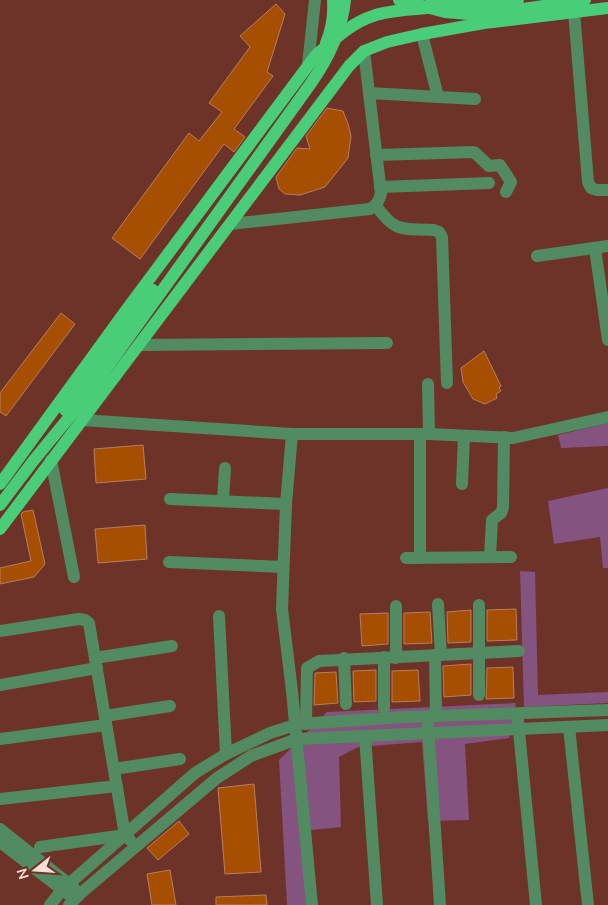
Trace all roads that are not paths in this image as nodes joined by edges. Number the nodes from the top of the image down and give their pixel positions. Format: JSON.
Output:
{"nodes":[{"id":1,"x":315,"y":0,"type":"edge"},
{"id":2,"x":333,"y":0,"type":"edge"},
{"id":3,"x":345,"y":0,"type":"edge"},
{"id":4,"x":400,"y":0,"type":"edge"},
{"id":5,"x":431,"y":0,"type":"edge"},
{"id":6,"x":487,"y":0,"type":"edge"},
{"id":7,"x":518,"y":0,"type":"edge"},
{"id":8,"x":585,"y":0,"type":"edge"},
{"id":9,"x":608,"y":8,"type":"edge"},
{"id":10,"x":574,"y":12,"type":"junction"},
{"id":11,"x":422,"y":34,"type":"junction"},
{"id":12,"x":364,"y":51,"type":"junction"},
{"id":13,"x":308,"y":65,"type":"junction"},
{"id":14,"x":369,"y":93,"type":"junction"},
{"id":15,"x":438,"y":97,"type":"junction"},
{"id":16,"x":475,"y":99,"type":"dead end"},
{"id":17,"x":376,"y":155,"type":"junction"},
{"id":18,"x":490,"y":183,"type":"dead end"},
{"id":19,"x":380,"y":187,"type":"junction"},
{"id":20,"x":608,"y":190,"type":"edge"},
{"id":21,"x":506,"y":192,"type":"dead end"},
{"id":22,"x":376,"y":206,"type":"junction"},
{"id":23,"x":230,"y":224,"type":"junction"},
{"id":24,"x":608,"y":246,"type":"edge"},
{"id":25,"x":594,"y":248,"type":"junction"},
{"id":26,"x":537,"y":256,"type":"dead end"},
{"id":27,"x":608,"y":340,"type":"edge"},
{"id":28,"x":387,"y":343,"type":"dead end"},
{"id":29,"x":138,"y":344,"type":"junction"},
{"id":30,"x":447,"y":383,"type":"dead end"},
{"id":31,"x":428,"y":384,"type":"dead end"},
{"id":32,"x":608,"y":417,"type":"edge"},
{"id":33,"x":82,"y":420,"type":"junction"},
{"id":34,"x":39,"y":432,"type":"junction"},
{"id":35,"x":292,"y":434,"type":"junction"},
{"id":36,"x":424,"y":434,"type":"junction"},
{"id":37,"x":464,"y":436,"type":"junction"},
{"id":38,"x":504,"y":437,"type":"junction"},
{"id":39,"x":27,"y":449,"type":"junction"},
{"id":40,"x":49,"y":463,"type":"junction"},
{"id":41,"x":225,"y":468,"type":"dead end"},
{"id":42,"x":0,"y":484,"type":"edge"},
{"id":43,"x":462,"y":484,"type":"dead end"},
{"id":44,"x":170,"y":499,"type":"dead end"},
{"id":45,"x":223,"y":502,"type":"junction"},
{"id":46,"x":286,"y":504,"type":"junction"},
{"id":47,"x":0,"y":505,"type":"edge"},
{"id":48,"x":0,"y":529,"type":"edge"},
{"id":49,"x":490,"y":557,"type":"junction"},
{"id":50,"x":512,"y":557,"type":"dead end"},
{"id":51,"x":406,"y":558,"type":"dead end"},
{"id":52,"x":420,"y":558,"type":"junction"},
{"id":53,"x":169,"y":562,"type":"dead end"},
{"id":54,"x":283,"y":567,"type":"junction"},
{"id":55,"x":74,"y":577,"type":"dead end"},
{"id":56,"x":438,"y":604,"type":"dead end"},
{"id":57,"x":396,"y":606,"type":"dead end"},
{"id":58,"x":479,"y":606,"type":"dead end"},
{"id":59,"x":219,"y":616,"type":"dead end"},
{"id":60,"x":0,"y":631,"type":"edge"},
{"id":61,"x":172,"y":646,"type":"dead end"},
{"id":62,"x":519,"y":651,"type":"dead end"},
{"id":63,"x":479,"y":653,"type":"junction"},
{"id":64,"x":438,"y":655,"type":"junction"},
{"id":65,"x":344,"y":658,"type":"junction"},
{"id":66,"x":390,"y":658,"type":"junction"},
{"id":67,"x":96,"y":663,"type":"junction"},
{"id":68,"x":0,"y":685,"type":"edge"},
{"id":69,"x":479,"y":695,"type":"dead end"},
{"id":70,"x":346,"y":704,"type":"dead end"},
{"id":71,"x":170,"y":706,"type":"dead end"},
{"id":72,"x":384,"y":707,"type":"dead end"},
{"id":73,"x":608,"y":710,"type":"edge"},
{"id":74,"x":517,"y":713,"type":"junction"},
{"id":75,"x":431,"y":716,"type":"junction"},
{"id":76,"x":106,"y":720,"type":"junction"},
{"id":77,"x":301,"y":724,"type":"junction"},
{"id":78,"x":608,"y":725,"type":"edge"},
{"id":79,"x":569,"y":727,"type":"junction"},
{"id":80,"x":518,"y":729,"type":"junction"},
{"id":81,"x":429,"y":733,"type":"junction"},
{"id":82,"x":365,"y":736,"type":"junction"},
{"id":83,"x":0,"y":739,"type":"edge"},
{"id":84,"x":297,"y":739,"type":"junction"},
{"id":85,"x":226,"y":754,"type":"junction"},
{"id":86,"x":180,"y":759,"type":"dead end"},
{"id":87,"x":114,"y":769,"type":"junction"},
{"id":88,"x":117,"y":786,"type":"junction"},
{"id":89,"x":0,"y":799,"type":"edge"},
{"id":90,"x":0,"y":833,"type":"edge"},
{"id":91,"x":125,"y":835,"type":"junction"},
{"id":92,"x":40,"y":847,"type":"dead end"},
{"id":93,"x":136,"y":847,"type":"junction"},
{"id":94,"x":65,"y":886,"type":"junction"},
{"id":95,"x":74,"y":899,"type":"edge"},
{"id":96,"x":50,"y":905,"type":"edge"},
{"id":97,"x":312,"y":905,"type":"edge"},
{"id":98,"x":377,"y":905,"type":"edge"},
{"id":99,"x":440,"y":905,"type":"edge"},
{"id":100,"x":536,"y":905,"type":"edge"},
{"id":101,"x":588,"y":905,"type":"edge"}],
"edges":[{"from":1,"to":13,"type":"street"},
{"from":2,"to":34,"type":"main road","bridge":true},
{"from":3,"to":47,"type":"main road","bridge":true},
{"from":4,"to":8,"type":"main road","bridge":true},
{"from":5,"to":7,"type":"main road","bridge":true},
{"from":6,"to":13,"type":"main road"},
{"from":9,"to":10,"type":"main road"},
{"from":10,"to":11,"type":"main road"},
{"from":10,"to":20,"type":"street"},
{"from":11,"to":12,"type":"main road"},
{"from":11,"to":15,"type":"street"},
{"from":12,"to":14,"type":"street"},
{"from":12,"to":23,"type":"main road"},
{"from":13,"to":34,"type":"main road"},
{"from":14,"to":15,"type":"street"},
{"from":14,"to":17,"type":"street"},
{"from":15,"to":16,"type":"street"},
{"from":17,"to":19,"type":"street"},
{"from":17,"to":21,"type":"street"},
{"from":18,"to":19,"type":"street"},
{"from":19,"to":22,"type":"street"},
{"from":22,"to":23,"type":"street"},
{"from":22,"to":30,"type":"street"},
{"from":23,"to":29,"type":"main road"},
{"from":24,"to":25,"type":"street"},
{"from":25,"to":26,"type":"street"},
{"from":25,"to":27,"type":"street"},
{"from":28,"to":29,"type":"street"},
{"from":29,"to":33,"type":"main road"},
{"from":31,"to":36,"type":"street"},
{"from":32,"to":38,"type":"street"},
{"from":33,"to":35,"type":"street"},
{"from":33,"to":40,"type":"main road"},
{"from":34,"to":39,"type":"main road"},
{"from":35,"to":36,"type":"street"},
{"from":35,"to":46,"type":"street"},
{"from":36,"to":37,"type":"street"},
{"from":36,"to":52,"type":"street"},
{"from":37,"to":38,"type":"street"},
{"from":37,"to":43,"type":"street"},
{"from":38,"to":49,"type":"street"},
{"from":39,"to":40,"type":"main road"},
{"from":39,"to":42,"type":"main road"},
{"from":40,"to":48,"type":"main road"},
{"from":40,"to":55,"type":"street"},
{"from":41,"to":45,"type":"street"},
{"from":44,"to":45,"type":"street"},
{"from":45,"to":46,"type":"street"},
{"from":46,"to":54,"type":"street"},
{"from":49,"to":50,"type":"street"},
{"from":49,"to":52,"type":"street"},
{"from":51,"to":52,"type":"street"},
{"from":53,"to":54,"type":"street"},
{"from":54,"to":77,"type":"street"},
{"from":56,"to":64,"type":"street"},
{"from":57,"to":66,"type":"street"},
{"from":58,"to":63,"type":"street"},
{"from":59,"to":85,"type":"street"},
{"from":60,"to":67,"type":"street"},
{"from":61,"to":67,"type":"street"},
{"from":62,"to":63,"type":"street"},
{"from":63,"to":64,"type":"street"},
{"from":63,"to":69,"type":"street"},
{"from":64,"to":66,"type":"street"},
{"from":64,"to":75,"type":"street"},
{"from":65,"to":66,"type":"street"},
{"from":65,"to":70,"type":"street"},
{"from":65,"to":77,"type":"street"},
{"from":66,"to":72,"type":"street"},
{"from":67,"to":68,"type":"street"},
{"from":67,"to":76,"type":"street"},
{"from":71,"to":76,"type":"street"},
{"from":73,"to":74,"type":"street"},
{"from":74,"to":75,"type":"street"},
{"from":74,"to":80,"type":"street"},
{"from":75,"to":77,"type":"street"},
{"from":75,"to":81,"type":"street"},
{"from":76,"to":83,"type":"street"},
{"from":76,"to":87,"type":"street"},
{"from":77,"to":84,"type":"street"},
{"from":77,"to":85,"type":"street"},
{"from":78,"to":79,"type":"street"},
{"from":79,"to":80,"type":"street"},
{"from":79,"to":101,"type":"street"},
{"from":80,"to":81,"type":"street"},
{"from":80,"to":100,"type":"street"},
{"from":81,"to":82,"type":"street"},
{"from":81,"to":99,"type":"street"},
{"from":82,"to":84,"type":"street"},
{"from":82,"to":98,"type":"street"},
{"from":84,"to":93,"type":"street"},
{"from":84,"to":97,"type":"street"},
{"from":85,"to":91,"type":"street"},
{"from":86,"to":87,"type":"street"},
{"from":87,"to":88,"type":"street"},
{"from":88,"to":89,"type":"street"},
{"from":88,"to":91,"type":"street"},
{"from":90,"to":94,"type":"street"},
{"from":91,"to":92,"type":"street"},
{"from":91,"to":93,"type":"street"},
{"from":91,"to":94,"type":"street"},
{"from":93,"to":95,"type":"street"},
{"from":94,"to":95,"type":"street"},
{"from":94,"to":96,"type":"street"}]}
